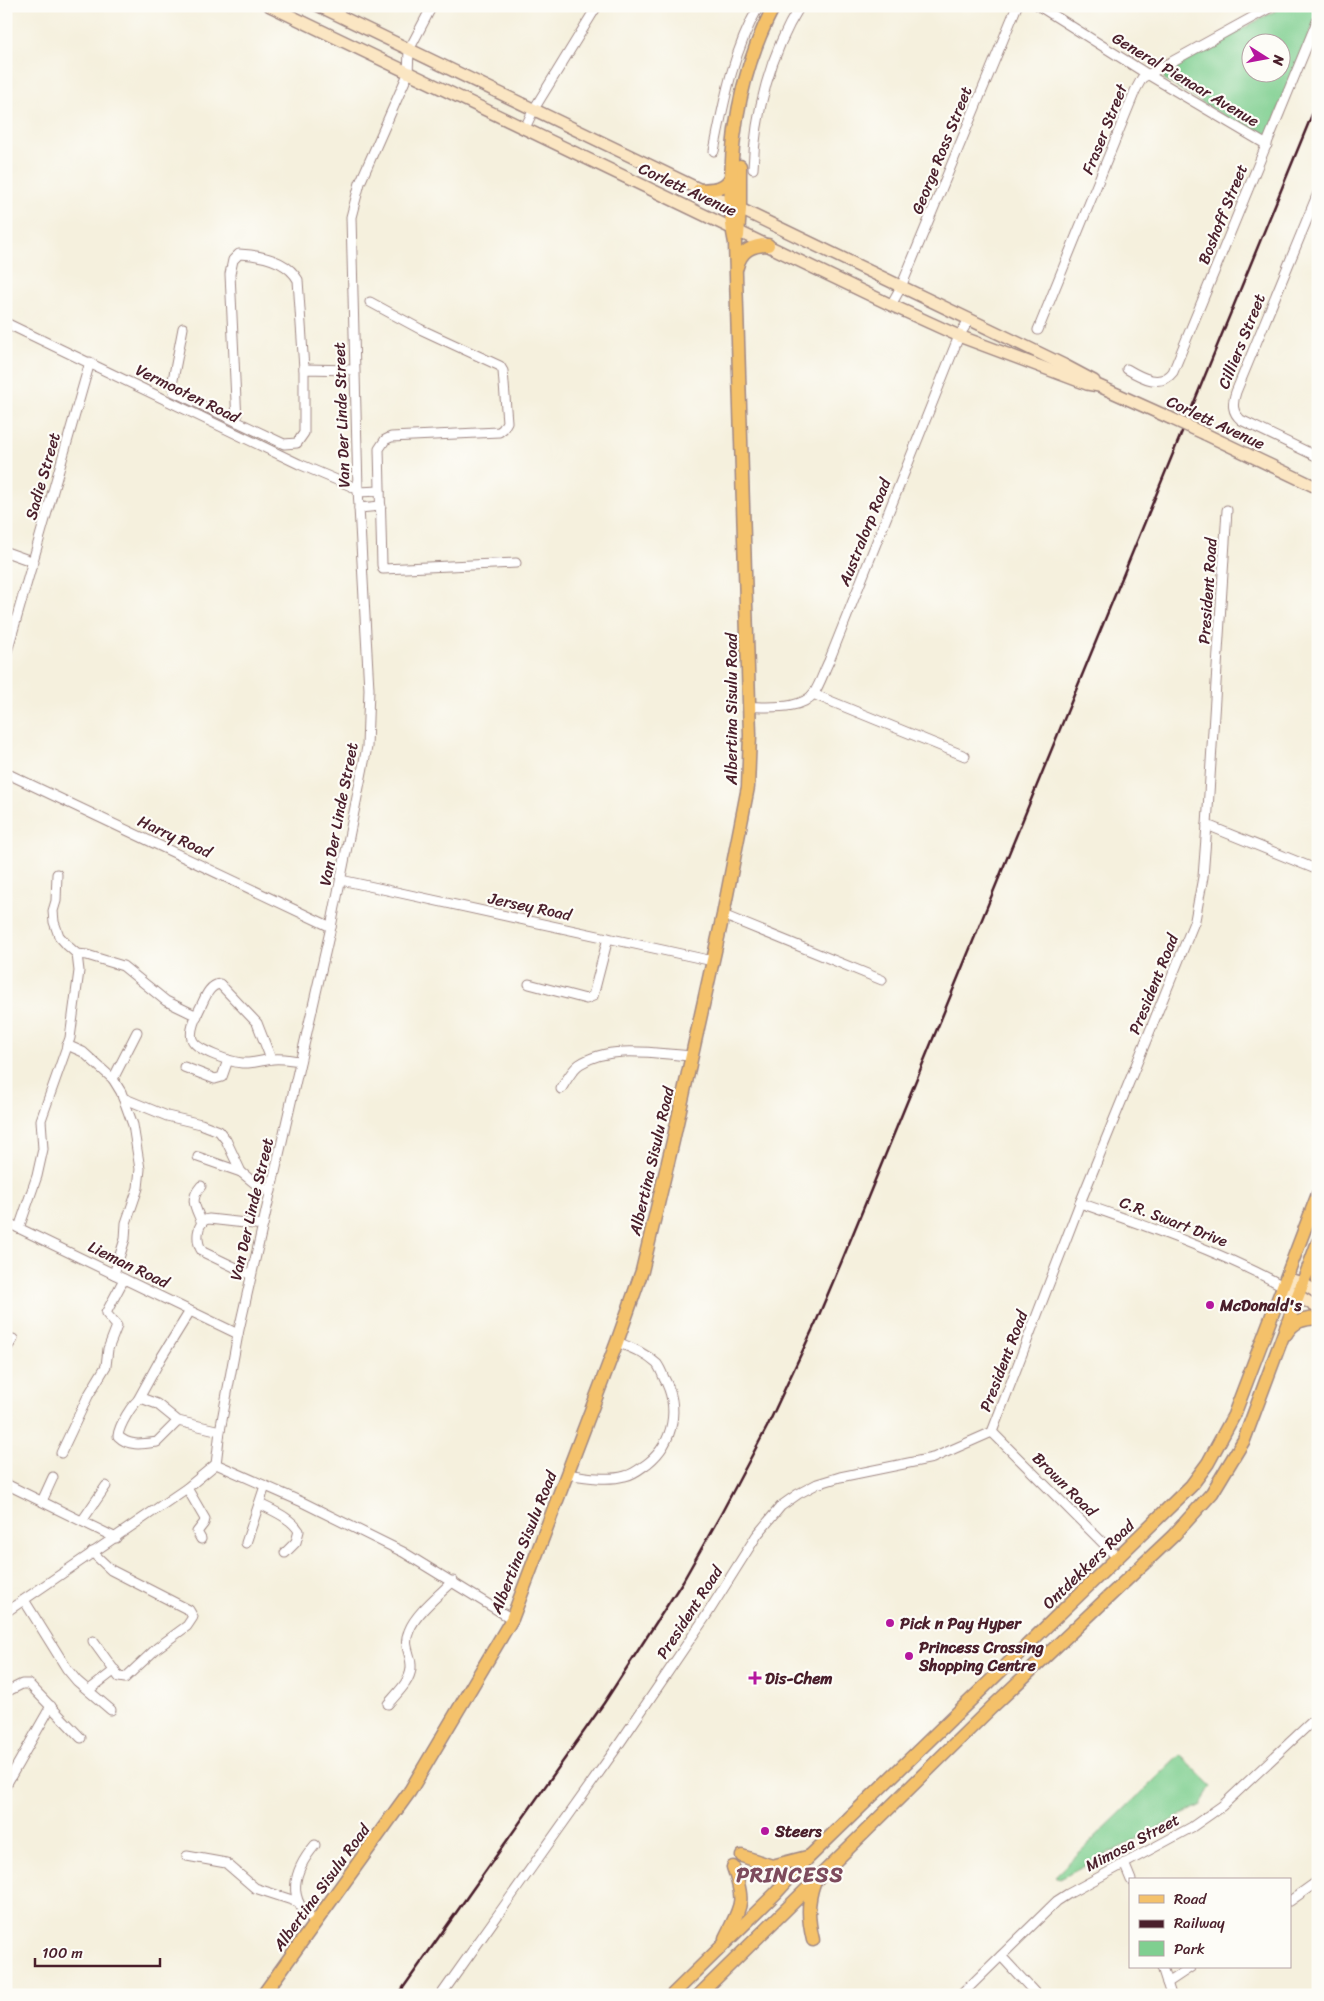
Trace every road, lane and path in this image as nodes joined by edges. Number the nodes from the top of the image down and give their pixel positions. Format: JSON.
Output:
{"nodes":[{"id":1,"x":270,"y":6,"type":"edge"},
{"id":2,"x":319,"y":6,"type":"edge"},
{"id":3,"x":432,"y":6,"type":"edge"},
{"id":4,"x":597,"y":6,"type":"edge"},
{"id":5,"x":759,"y":6,"type":"edge"},
{"id":6,"x":774,"y":6,"type":"edge"},
{"id":7,"x":780,"y":6,"type":"edge"},
{"id":8,"x":800,"y":6,"type":"edge"},
{"id":9,"x":1017,"y":6,"type":"edge"},
{"id":10,"x":1039,"y":6,"type":"edge"},
{"id":11,"x":1272,"y":6,"type":"edge"},
{"id":12,"x":1318,"y":19,"type":"edge"},
{"id":13,"x":409,"y":50,"type":"junction"},
{"id":14,"x":408,"y":74,"type":"junction"},
{"id":15,"x":1147,"y":74,"type":"junction"},
{"id":16,"x":534,"y":110,"type":"junction"},
{"id":17,"x":525,"y":128,"type":"junction"},
{"id":18,"x":1267,"y":145,"type":"junction"},
{"id":19,"x":714,"y":151,"type":"dead end"},
{"id":20,"x":753,"y":169,"type":"dead end"},
{"id":21,"x":731,"y":177,"type":"junction"},
{"id":22,"x":699,"y":190,"type":"junction"},
{"id":23,"x":1318,"y":193,"type":"edge"},
{"id":24,"x":735,"y":206,"type":"junction"},
{"id":25,"x":735,"y":234,"type":"junction"},
{"id":26,"x":768,"y":245,"type":"junction"},
{"id":27,"x":736,"y":270,"type":"junction"},
{"id":28,"x":901,"y":287,"type":"junction"},
{"id":29,"x":370,"y":302,"type":"dead end"},
{"id":30,"x":891,"y":305,"type":"junction"},
{"id":31,"x":969,"y":320,"type":"junction"},
{"id":32,"x":6,"y":322,"type":"edge"},
{"id":33,"x":183,"y":328,"type":"dead end"},
{"id":34,"x":1038,"y":330,"type":"dead end"},
{"id":35,"x":959,"y":336,"type":"junction"},
{"id":36,"x":90,"y":362,"type":"junction"},
{"id":37,"x":304,"y":369,"type":"junction"},
{"id":38,"x":1127,"y":369,"type":"dead end"},
{"id":39,"x":354,"y":370,"type":"junction"},
{"id":40,"x":1099,"y":386,"type":"junction"},
{"id":41,"x":237,"y":422,"type":"junction"},
{"id":42,"x":1318,"y":457,"type":"edge"},
{"id":43,"x":1318,"y":488,"type":"edge"},
{"id":44,"x":358,"y":490,"type":"junction"},
{"id":45,"x":380,"y":491,"type":"junction"},
{"id":46,"x":381,"y":506,"type":"junction"},
{"id":47,"x":359,"y":508,"type":"junction"},
{"id":48,"x":1227,"y":510,"type":"dead end"},
{"id":49,"x":6,"y":552,"type":"edge"},
{"id":50,"x":34,"y":562,"type":"junction"},
{"id":51,"x":516,"y":563,"type":"dead end"},
{"id":52,"x":6,"y":655,"type":"edge"},
{"id":53,"x":813,"y":694,"type":"junction"},
{"id":54,"x":749,"y":707,"type":"junction"},
{"id":55,"x":966,"y":756,"type":"dead end"},
{"id":56,"x":6,"y":773,"type":"edge"},
{"id":57,"x":1207,"y":825,"type":"junction"},
{"id":58,"x":1318,"y":870,"type":"edge"},
{"id":59,"x":57,"y":874,"type":"dead end"},
{"id":60,"x":341,"y":880,"type":"junction"},
{"id":61,"x":723,"y":915,"type":"junction"},
{"id":62,"x":331,"y":927,"type":"junction"},
{"id":63,"x":608,"y":938,"type":"junction"},
{"id":64,"x":78,"y":954,"type":"junction"},
{"id":65,"x":713,"y":961,"type":"junction"},
{"id":66,"x":882,"y":980,"type":"dead end"},
{"id":67,"x":529,"y":984,"type":"dead end"},
{"id":68,"x":197,"y":1016,"type":"junction"},
{"id":69,"x":137,"y":1032,"type":"dead end"},
{"id":70,"x":67,"y":1044,"type":"junction"},
{"id":71,"x":692,"y":1056,"type":"junction"},
{"id":72,"x":271,"y":1059,"type":"junction"},
{"id":73,"x":228,"y":1060,"type":"junction"},
{"id":74,"x":300,"y":1061,"type":"junction"},
{"id":75,"x":184,"y":1067,"type":"dead end"},
{"id":76,"x":112,"y":1079,"type":"junction"},
{"id":77,"x":561,"y":1089,"type":"dead end"},
{"id":78,"x":123,"y":1098,"type":"junction"},
{"id":79,"x":198,"y":1157,"type":"dead end"},
{"id":80,"x":241,"y":1172,"type":"junction"},
{"id":81,"x":201,"y":1186,"type":"dead end"},
{"id":82,"x":271,"y":1191,"type":"junction"},
{"id":83,"x":1318,"y":1194,"type":"edge"},
{"id":84,"x":1080,"y":1203,"type":"junction"},
{"id":85,"x":6,"y":1222,"type":"edge"},
{"id":86,"x":202,"y":1223,"type":"junction"},
{"id":87,"x":263,"y":1225,"type":"junction"},
{"id":88,"x":19,"y":1228,"type":"junction"},
{"id":89,"x":1316,"y":1246,"type":"edge"},
{"id":90,"x":114,"y":1274,"type":"junction"},
{"id":91,"x":251,"y":1275,"type":"junction"},
{"id":92,"x":124,"y":1279,"type":"junction"},
{"id":93,"x":1318,"y":1280,"type":"edge"},
{"id":94,"x":1285,"y":1282,"type":"junction"},
{"id":95,"x":1302,"y":1283,"type":"junction"},
{"id":96,"x":1318,"y":1293,"type":"edge"},
{"id":97,"x":1297,"y":1296,"type":"junction"},
{"id":98,"x":1318,"y":1308,"type":"edge"},
{"id":99,"x":190,"y":1311,"type":"junction"},
{"id":100,"x":1318,"y":1318,"type":"edge"},
{"id":101,"x":238,"y":1334,"type":"junction"},
{"id":102,"x":13,"y":1339,"type":"dead end"},
{"id":103,"x":617,"y":1342,"type":"junction"},
{"id":104,"x":1278,"y":1348,"type":"junction"},
{"id":105,"x":6,"y":1349,"type":"edge"},
{"id":106,"x":138,"y":1400,"type":"junction"},
{"id":107,"x":178,"y":1421,"type":"junction"},
{"id":108,"x":220,"y":1431,"type":"junction"},
{"id":109,"x":992,"y":1432,"type":"junction"},
{"id":110,"x":61,"y":1453,"type":"dead end"},
{"id":111,"x":216,"y":1464,"type":"junction"},
{"id":112,"x":568,"y":1474,"type":"junction"},
{"id":113,"x":53,"y":1476,"type":"dead end"},
{"id":114,"x":6,"y":1484,"type":"edge"},
{"id":115,"x":106,"y":1486,"type":"dead end"},
{"id":116,"x":265,"y":1486,"type":"junction"},
{"id":117,"x":187,"y":1488,"type":"junction"},
{"id":118,"x":42,"y":1501,"type":"junction"},
{"id":119,"x":260,"y":1504,"type":"junction"},
{"id":120,"x":82,"y":1521,"type":"junction"},
{"id":121,"x":116,"y":1538,"type":"junction"},
{"id":122,"x":202,"y":1539,"type":"dead end"},
{"id":123,"x":246,"y":1543,"type":"dead end"},
{"id":124,"x":92,"y":1552,"type":"junction"},
{"id":125,"x":285,"y":1553,"type":"dead end"},
{"id":126,"x":1118,"y":1558,"type":"junction"},
{"id":127,"x":453,"y":1582,"type":"junction"},
{"id":128,"x":24,"y":1600,"type":"junction"},
{"id":129,"x":6,"y":1612,"type":"edge"},
{"id":130,"x":512,"y":1619,"type":"junction"},
{"id":131,"x":93,"y":1641,"type":"dead end"},
{"id":132,"x":115,"y":1670,"type":"junction"},
{"id":133,"x":89,"y":1690,"type":"junction"},
{"id":134,"x":6,"y":1692,"type":"edge"},
{"id":135,"x":388,"y":1704,"type":"dead end"},
{"id":136,"x":51,"y":1706,"type":"junction"},
{"id":137,"x":111,"y":1710,"type":"dead end"},
{"id":138,"x":1318,"y":1716,"type":"edge"},
{"id":139,"x":81,"y":1738,"type":"dead end"},
{"id":140,"x":6,"y":1785,"type":"edge"},
{"id":141,"x":315,"y":1845,"type":"dead end"},
{"id":142,"x":186,"y":1856,"type":"dead end"},
{"id":143,"x":742,"y":1856,"type":"dead end"},
{"id":144,"x":809,"y":1857,"type":"junction"},
{"id":145,"x":1124,"y":1863,"type":"junction"},
{"id":146,"x":733,"y":1867,"type":"dead end"},
{"id":147,"x":1130,"y":1878,"type":"edge"},
{"id":148,"x":815,"y":1880,"type":"junction"},
{"id":149,"x":1318,"y":1881,"type":"edge"},
{"id":150,"x":1292,"y":1900,"type":"edge"},
{"id":151,"x":298,"y":1902,"type":"junction"},
{"id":152,"x":316,"y":1922,"type":"junction"},
{"id":153,"x":813,"y":1940,"type":"dead end"},
{"id":154,"x":722,"y":1945,"type":"junction"},
{"id":155,"x":1001,"y":1956,"type":"junction"},
{"id":156,"x":1162,"y":1968,"type":"edge"},
{"id":157,"x":1190,"y":1968,"type":"edge"},
{"id":158,"x":1167,"y":1983,"type":"junction"},
{"id":159,"x":264,"y":1995,"type":"edge"},
{"id":160,"x":441,"y":1995,"type":"edge"},
{"id":161,"x":672,"y":1995,"type":"edge"},
{"id":162,"x":698,"y":1995,"type":"edge"},
{"id":163,"x":961,"y":1995,"type":"edge"},
{"id":164,"x":1037,"y":1995,"type":"edge"},
{"id":165,"x":1171,"y":1995,"type":"edge"}],
"edges":[{"from":1,"to":14,"type":"street","name":"Corlett Avenue"},
{"from":2,"to":13,"type":"street","name":"Corlett Avenue"},
{"from":3,"to":13,"type":"street"},
{"from":4,"to":16,"type":"street"},
{"from":5,"to":19,"type":"street"},
{"from":6,"to":21,"type":"main road","name":"Albertina Sisulu Road"},
{"from":7,"to":24,"type":"main road","name":"Albertina Sisulu Road"},
{"from":8,"to":20,"type":"street"},
{"from":9,"to":28,"type":"street","name":"George Ross Street"},
{"from":10,"to":15,"type":"street","name":"General Pienaar Avenue"},
{"from":11,"to":15,"type":"street","name":"Fraser Street"},
{"from":12,"to":18,"type":"street","name":"Boshoff Street"},
{"from":13,"to":14,"type":"street","name":"Van Der Linde Street"},
{"from":13,"to":16,"type":"street","name":"Corlett Avenue"},
{"from":14,"to":17,"type":"street","name":"Corlett Avenue"},
{"from":14,"to":39,"type":"street","name":"Van Der Linde Street"},
{"from":15,"to":18,"type":"street","name":"General Pienaar Avenue"},
{"from":15,"to":34,"type":"street","name":"Fraser Street"},
{"from":16,"to":17,"type":"street"},
{"from":16,"to":22,"type":"street","name":"Corlett Avenue"},
{"from":17,"to":25,"type":"street","name":"Corlett Avenue"},
{"from":18,"to":38,"type":"street","name":"Boshoff Street"},
{"from":21,"to":22,"type":"main road"},
{"from":21,"to":24,"type":"main road","name":"Albertina Sisulu Road"},
{"from":22,"to":24,"type":"street","name":"Corlett Avenue"},
{"from":23,"to":42,"type":"street","name":"Cilliers Street"},
{"from":24,"to":25,"type":"main road","name":"Albertina Sisulu Road"},
{"from":24,"to":28,"type":"street","name":"Corlett Avenue"},
{"from":25,"to":26,"type":"street","name":"Corlett Avenue"},
{"from":25,"to":27,"type":"main road","name":"Albertina Sisulu Road"},
{"from":26,"to":27,"type":"main road"},
{"from":26,"to":30,"type":"street","name":"Corlett Avenue"},
{"from":27,"to":54,"type":"main road","name":"Albertina Sisulu Road"},
{"from":28,"to":30,"type":"street","name":"George Ross Street"},
{"from":28,"to":31,"type":"street","name":"Corlett Avenue"},
{"from":29,"to":45,"type":"street"},
{"from":30,"to":35,"type":"street","name":"Corlett Avenue"},
{"from":31,"to":35,"type":"street","name":"Australorp Road"},
{"from":31,"to":40,"type":"street","name":"Corlett Avenue"},
{"from":32,"to":36,"type":"street","name":"Vermooten Road"},
{"from":33,"to":41,"type":"street"},
{"from":35,"to":40,"type":"street","name":"Corlett Avenue"},
{"from":35,"to":53,"type":"street","name":"Australorp Road"},
{"from":36,"to":44,"type":"street","name":"Vermooten Road"},
{"from":36,"to":50,"type":"street","name":"Sadie Street"},
{"from":37,"to":39,"type":"street"},
{"from":37,"to":41,"type":"street"},
{"from":37,"to":41,"type":"street"},
{"from":39,"to":44,"type":"street","name":"Van Der Linde Street"},
{"from":40,"to":43,"type":"street","name":"Corlett Avenue","bridge":true},
{"from":44,"to":45,"type":"street"},
{"from":44,"to":47,"type":"street","name":"Van Der Linde Street"},
{"from":45,"to":46,"type":"street"},
{"from":46,"to":47,"type":"street"},
{"from":46,"to":51,"type":"street"},
{"from":47,"to":60,"type":"street","name":"Van Der Linde Street"},
{"from":48,"to":57,"type":"street","name":"President Road"},
{"from":49,"to":50,"type":"street"},
{"from":50,"to":52,"type":"street","name":"Sadie Street"},
{"from":53,"to":54,"type":"street"},
{"from":53,"to":55,"type":"street"},
{"from":54,"to":61,"type":"main road","name":"Albertina Sisulu Road"},
{"from":56,"to":62,"type":"street","name":"Harry Road"},
{"from":57,"to":58,"type":"street"},
{"from":57,"to":84,"type":"street","name":"President Road"},
{"from":59,"to":64,"type":"street"},
{"from":60,"to":62,"type":"street","name":"Van Der Linde Street"},
{"from":60,"to":63,"type":"street","name":"Jersey Road"},
{"from":61,"to":65,"type":"main road","name":"Albertina Sisulu Road"},
{"from":61,"to":66,"type":"street"},
{"from":62,"to":74,"type":"street","name":"Van Der Linde Street"},
{"from":63,"to":65,"type":"street","name":"Jersey Road"},
{"from":63,"to":67,"type":"street"},
{"from":64,"to":68,"type":"street"},
{"from":64,"to":70,"type":"street"},
{"from":65,"to":71,"type":"main road","name":"Albertina Sisulu Road"},
{"from":68,"to":72,"type":"street"},
{"from":68,"to":73,"type":"street"},
{"from":69,"to":76,"type":"street"},
{"from":70,"to":76,"type":"street"},
{"from":70,"to":88,"type":"street"},
{"from":71,"to":77,"type":"street"},
{"from":71,"to":103,"type":"main road","name":"Albertina Sisulu Road"},
{"from":72,"to":73,"type":"street"},
{"from":72,"to":74,"type":"street"},
{"from":73,"to":75,"type":"street"},
{"from":74,"to":82,"type":"street","name":"Van Der Linde Street"},
{"from":76,"to":78,"type":"street"},
{"from":78,"to":80,"type":"street"},
{"from":78,"to":90,"type":"street"},
{"from":79,"to":80,"type":"street"},
{"from":80,"to":82,"type":"street"},
{"from":81,"to":86,"type":"street"},
{"from":82,"to":87,"type":"street","name":"Van Der Linde Street"},
{"from":83,"to":94,"type":"main road","name":"Ontdekkers Road"},
{"from":84,"to":94,"type":"street","name":"C.R. Swart Drive"},
{"from":84,"to":109,"type":"street","name":"President Road"},
{"from":85,"to":88,"type":"street","name":"Lieman Road"},
{"from":86,"to":87,"type":"street"},
{"from":86,"to":91,"type":"street"},
{"from":87,"to":91,"type":"street","name":"Van Der Linde Street"},
{"from":88,"to":90,"type":"street","name":"Lieman Road"},
{"from":89,"to":93,"type":"main road"},
{"from":89,"to":95,"type":"main road"},
{"from":90,"to":92,"type":"street","name":"Lieman Road"},
{"from":91,"to":101,"type":"street","name":"Van Der Linde Street"},
{"from":92,"to":99,"type":"street","name":"Lieman Road"},
{"from":92,"to":110,"type":"street"},
{"from":94,"to":95,"type":"street","name":"C.R. Swart Drive"},
{"from":94,"to":97,"type":"street","name":"C.R. Swart Drive"},
{"from":94,"to":126,"type":"main road","name":"Ontdekkers Road"},
{"from":95,"to":96,"type":"street","name":"C.R. Swart Drive"},
{"from":95,"to":97,"type":"main road"},
{"from":97,"to":98,"type":"street","name":"C.R. Swart Drive"},
{"from":97,"to":104,"type":"main road"},
{"from":99,"to":101,"type":"street","name":"Lieman Road"},
{"from":99,"to":106,"type":"street"},
{"from":100,"to":104,"type":"main road"},
{"from":101,"to":108,"type":"street","name":"Van Der Linde Street"},
{"from":102,"to":105,"type":"street"},
{"from":103,"to":112,"type":"main road","name":"Albertina Sisulu Road"},
{"from":103,"to":112,"type":"street"},
{"from":104,"to":148,"type":"main road"},
{"from":106,"to":107,"type":"street"},
{"from":106,"to":107,"type":"street"},
{"from":107,"to":108,"type":"street"},
{"from":108,"to":111,"type":"street","name":"Van Der Linde Street"},
{"from":109,"to":126,"type":"street","name":"Brown Road"},
{"from":109,"to":160,"type":"street","name":"President Road"},
{"from":111,"to":116,"type":"street"},
{"from":111,"to":117,"type":"street"},
{"from":112,"to":130,"type":"main road","name":"Albertina Sisulu Road"},
{"from":113,"to":118,"type":"street"},
{"from":114,"to":118,"type":"street"},
{"from":115,"to":120,"type":"street"},
{"from":116,"to":119,"type":"street"},
{"from":116,"to":127,"type":"street"},
{"from":117,"to":121,"type":"street"},
{"from":117,"to":122,"type":"street"},
{"from":118,"to":120,"type":"street"},
{"from":119,"to":123,"type":"street"},
{"from":119,"to":125,"type":"street"},
{"from":120,"to":121,"type":"street"},
{"from":121,"to":124,"type":"street"},
{"from":124,"to":128,"type":"street"},
{"from":124,"to":132,"type":"street"},
{"from":126,"to":144,"type":"main road","name":"Ontdekkers Road"},
{"from":127,"to":130,"type":"street"},
{"from":127,"to":135,"type":"street"},
{"from":128,"to":129,"type":"street"},
{"from":128,"to":133,"type":"street"},
{"from":130,"to":152,"type":"main road","name":"Albertina Sisulu Road"},
{"from":131,"to":132,"type":"street"},
{"from":132,"to":133,"type":"street"},
{"from":133,"to":137,"type":"street"},
{"from":134,"to":136,"type":"street"},
{"from":136,"to":139,"type":"street"},
{"from":136,"to":140,"type":"street"},
{"from":138,"to":145,"type":"street","name":"Mimosa Street"},
{"from":141,"to":151,"type":"street"},
{"from":142,"to":151,"type":"street"},
{"from":143,"to":144,"type":"main road"},
{"from":144,"to":154,"type":"main road","name":"Ontdekkers Road"},
{"from":145,"to":147,"type":"street"},
{"from":145,"to":155,"type":"street","name":"Mimosa Street"},
{"from":146,"to":154,"type":"main road"},
{"from":148,"to":153,"type":"main road"},
{"from":148,"to":162,"type":"main road"},
{"from":149,"to":150,"type":"street"},
{"from":151,"to":152,"type":"street"},
{"from":152,"to":159,"type":"main road","name":"Albertina Sisulu Road"},
{"from":154,"to":161,"type":"main road","name":"Ontdekkers Road"},
{"from":155,"to":163,"type":"street","name":"Mimosa Street"},
{"from":155,"to":164,"type":"street"},
{"from":156,"to":158,"type":"street"},
{"from":157,"to":158,"type":"street"},
{"from":158,"to":165,"type":"street"}]}
